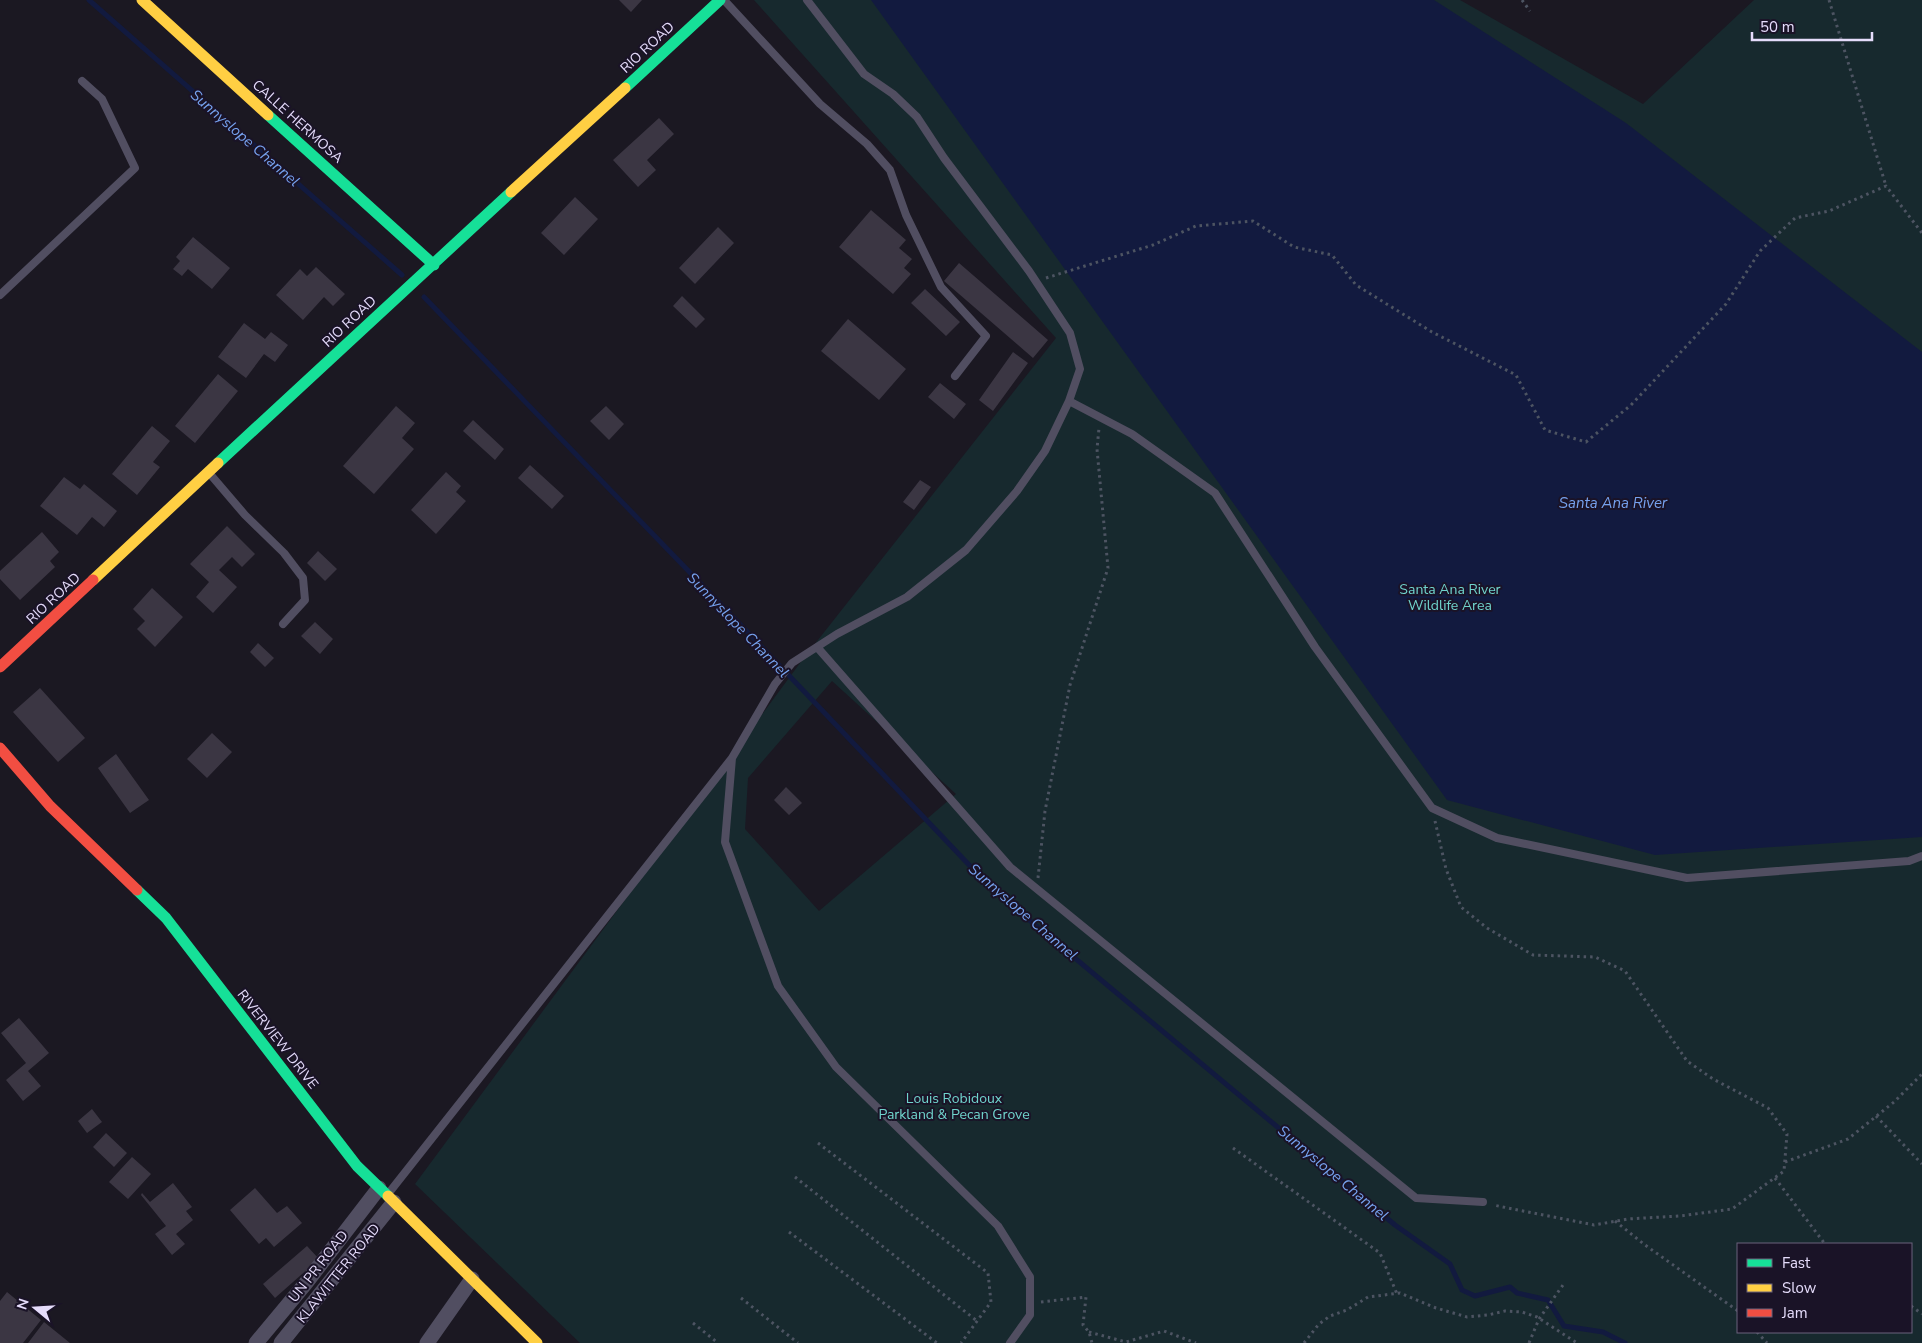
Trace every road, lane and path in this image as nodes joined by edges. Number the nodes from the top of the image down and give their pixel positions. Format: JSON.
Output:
{"nodes":[{"id":1,"x":142,"y":0,"type":"edge"},
{"id":2,"x":722,"y":0,"type":"edge"},
{"id":3,"x":807,"y":0,"type":"edge"},
{"id":4,"x":1522,"y":0,"type":"edge"},
{"id":5,"x":1829,"y":0,"type":"edge"},
{"id":6,"x":1530,"y":11,"type":"dead end"},
{"id":7,"x":82,"y":80,"type":"dead end"},
{"id":8,"x":1886,"y":186,"type":"junction"},
{"id":9,"x":1922,"y":233,"type":"edge"},
{"id":10,"x":434,"y":265,"type":"junction"},
{"id":11,"x":1036,"y":281,"type":"junction"},
{"id":12,"x":0,"y":295,"type":"edge"},
{"id":13,"x":955,"y":376,"type":"dead end"},
{"id":14,"x":1069,"y":401,"type":"junction"},
{"id":15,"x":1101,"y":418,"type":"junction"},
{"id":16,"x":208,"y":473,"type":"junction"},
{"id":17,"x":283,"y":624,"type":"dead end"},
{"id":18,"x":817,"y":647,"type":"junction"},
{"id":19,"x":0,"y":667,"type":"edge"},
{"id":20,"x":0,"y":748,"type":"edge"},
{"id":21,"x":732,"y":758,"type":"junction"},
{"id":22,"x":1432,"y":808,"type":"junction"},
{"id":23,"x":1922,"y":856,"type":"edge"},
{"id":24,"x":1037,"y":889,"type":"junction"},
{"id":25,"x":1922,"y":1074,"type":"edge"},
{"id":26,"x":1876,"y":1116,"type":"junction"},
{"id":27,"x":818,"y":1143,"type":"dead end"},
{"id":28,"x":1234,"y":1148,"type":"dead end"},
{"id":29,"x":1785,"y":1162,"type":"junction"},
{"id":30,"x":1922,"y":1164,"type":"edge"},
{"id":31,"x":795,"y":1177,"type":"dead end"},
{"id":32,"x":1775,"y":1178,"type":"junction"},
{"id":33,"x":387,"y":1195,"type":"junction"},
{"id":34,"x":1483,"y":1202,"type":"joint"},
{"id":35,"x":1615,"y":1221,"type":"junction"},
{"id":36,"x":789,"y":1232,"type":"dead end"},
{"id":37,"x":1824,"y":1243,"type":"edge"},
{"id":38,"x":472,"y":1279,"type":"junction"},
{"id":39,"x":1562,"y":1285,"type":"dead end"},
{"id":40,"x":1397,"y":1294,"type":"junction"},
{"id":41,"x":741,"y":1298,"type":"dead end"},
{"id":42,"x":1030,"y":1303,"type":"junction"},
{"id":43,"x":1737,"y":1310,"type":"edge"},
{"id":44,"x":1539,"y":1319,"type":"junction"},
{"id":45,"x":977,"y":1321,"type":"junction"},
{"id":46,"x":693,"y":1323,"type":"dead end"},
{"id":47,"x":1089,"y":1332,"type":"junction"},
{"id":48,"x":1758,"y":1333,"type":"edge"},
{"id":49,"x":256,"y":1343,"type":"edge"},
{"id":50,"x":282,"y":1343,"type":"edge"},
{"id":51,"x":427,"y":1343,"type":"edge"},
{"id":52,"x":537,"y":1343,"type":"edge"},
{"id":53,"x":718,"y":1343,"type":"edge"},
{"id":54,"x":798,"y":1343,"type":"edge"},
{"id":55,"x":937,"y":1343,"type":"edge"},
{"id":56,"x":961,"y":1343,"type":"edge"},
{"id":57,"x":1010,"y":1343,"type":"edge"},
{"id":58,"x":1092,"y":1343,"type":"edge"},
{"id":59,"x":1196,"y":1343,"type":"edge"},
{"id":60,"x":1304,"y":1343,"type":"edge"},
{"id":61,"x":1529,"y":1343,"type":"edge"},
{"id":62,"x":1577,"y":1343,"type":"edge"},
{"id":63,"x":1766,"y":1343,"type":"edge"}],
"edges":[{"from":1,"to":10,"type":"street","name":"CALLE HERMOSA"},
{"from":2,"to":10,"type":"street","name":"RIO ROAD"},
{"from":2,"to":13,"type":"lane"},
{"from":3,"to":11,"type":"lane"},
{"from":4,"to":6,"type":"path"},
{"from":5,"to":8,"type":"path"},
{"from":7,"to":12,"type":"lane"},
{"from":8,"to":9,"type":"path"},
{"from":8,"to":11,"type":"path"},
{"from":10,"to":16,"type":"street","name":"RIO ROAD"},
{"from":11,"to":14,"type":"lane"},
{"from":14,"to":15,"type":"lane"},
{"from":14,"to":18,"type":"lane"},
{"from":15,"to":22,"type":"lane"},
{"from":15,"to":24,"type":"path"},
{"from":16,"to":17,"type":"lane"},
{"from":16,"to":19,"type":"street","name":"RIO ROAD"},
{"from":18,"to":21,"type":"lane"},
{"from":18,"to":24,"type":"lane"},
{"from":20,"to":33,"type":"street","name":"RIVERVIEW DRIVE"},
{"from":21,"to":33,"type":"lane"},
{"from":21,"to":42,"type":"lane"},
{"from":22,"to":23,"type":"lane"},
{"from":22,"to":29,"type":"path"},
{"from":24,"to":34,"type":"lane"},
{"from":25,"to":26,"type":"path"},
{"from":26,"to":29,"type":"path"},
{"from":26,"to":30,"type":"path"},
{"from":27,"to":45,"type":"path"},
{"from":28,"to":40,"type":"path"},
{"from":29,"to":32,"type":"path"},
{"from":31,"to":45,"type":"path"},
{"from":32,"to":35,"type":"path"},
{"from":32,"to":37,"type":"path"},
{"from":33,"to":38,"type":"street","name":"RIVERVIEW DRIVE"},
{"from":33,"to":49,"type":"street","name":"UN PR ROAD"},
{"from":33,"to":50,"type":"street","name":"KLAWITTER ROAD"},
{"from":34,"to":35,"type":"path"},
{"from":35,"to":43,"type":"path"},
{"from":36,"to":55,"type":"path"},
{"from":38,"to":51,"type":"street"},
{"from":38,"to":52,"type":"street","name":"RIVERVIEW DRIVE"},
{"from":39,"to":44,"type":"path"},
{"from":40,"to":44,"type":"path"},
{"from":40,"to":60,"type":"path"},
{"from":41,"to":54,"type":"path"},
{"from":42,"to":47,"type":"path"},
{"from":42,"to":57,"type":"lane"},
{"from":44,"to":61,"type":"path"},
{"from":44,"to":62,"type":"path"},
{"from":45,"to":56,"type":"path"},
{"from":46,"to":53,"type":"path"},
{"from":47,"to":58,"type":"path"},
{"from":47,"to":59,"type":"path"},
{"from":48,"to":63,"type":"path"}]}
